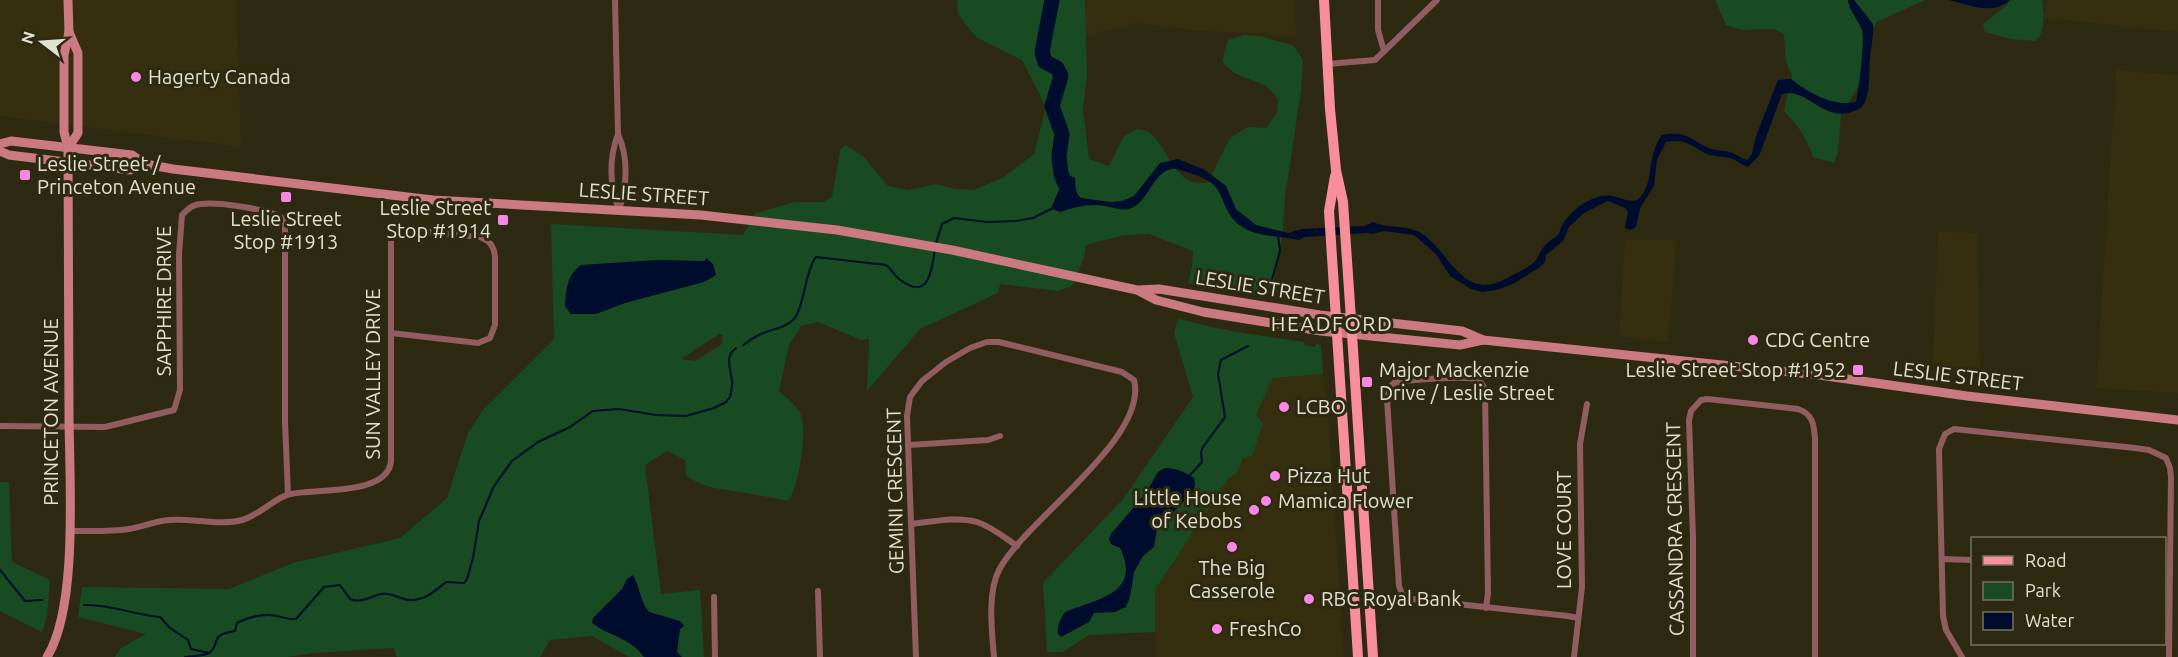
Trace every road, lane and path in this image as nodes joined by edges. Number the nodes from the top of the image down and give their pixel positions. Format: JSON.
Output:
{"nodes":[{"id":1,"x":68,"y":0,"type":"edge"},
{"id":2,"x":615,"y":0,"type":"edge"},
{"id":3,"x":1324,"y":0,"type":"edge"},
{"id":4,"x":1378,"y":0,"type":"edge"},
{"id":5,"x":1437,"y":0,"type":"edge"},
{"id":6,"x":1384,"y":51,"type":"junction"},
{"id":7,"x":1327,"y":64,"type":"junction"},
{"id":8,"x":618,"y":134,"type":"junction"},
{"id":9,"x":0,"y":144,"type":"edge"},
{"id":10,"x":68,"y":148,"type":"junction"},
{"id":11,"x":0,"y":151,"type":"edge"},
{"id":12,"x":68,"y":163,"type":"junction"},
{"id":13,"x":145,"y":164,"type":"junction"},
{"id":14,"x":1335,"y":170,"type":"junction"},
{"id":15,"x":619,"y":210,"type":"junction"},
{"id":16,"x":1137,"y":290,"type":"junction"},
{"id":17,"x":1335,"y":316,"type":"junction"},
{"id":18,"x":1351,"y":318,"type":"junction"},
{"id":19,"x":391,"y":333,"type":"junction"},
{"id":20,"x":1337,"y":333,"type":"junction"},
{"id":21,"x":1352,"y":334,"type":"junction"},
{"id":22,"x":1483,"y":339,"type":"junction"},
{"id":23,"x":1587,"y":404,"type":"dead end"},
{"id":24,"x":2178,"y":420,"type":"edge"},
{"id":25,"x":69,"y":425,"type":"junction"},
{"id":26,"x":0,"y":426,"type":"edge"},
{"id":27,"x":1000,"y":436,"type":"dead end"},
{"id":28,"x":909,"y":445,"type":"junction"},
{"id":29,"x":288,"y":494,"type":"junction"},
{"id":30,"x":911,"y":524,"type":"junction"},
{"id":31,"x":69,"y":531,"type":"junction"},
{"id":32,"x":1017,"y":546,"type":"junction"},
{"id":33,"x":1942,"y":559,"type":"junction"},
{"id":34,"x":1971,"y":560,"type":"edge"},
{"id":35,"x":1367,"y":569,"type":"junction"},
{"id":36,"x":1352,"y":570,"type":"junction"},
{"id":37,"x":2167,"y":580,"type":"edge"},
{"id":38,"x":818,"y":591,"type":"dead end"},
{"id":39,"x":714,"y":597,"type":"dead end"},
{"id":40,"x":1486,"y":608,"type":"junction"},
{"id":41,"x":1578,"y":618,"type":"junction"},
{"id":42,"x":47,"y":657,"type":"edge"},
{"id":43,"x":715,"y":657,"type":"edge"},
{"id":44,"x":820,"y":657,"type":"edge"},
{"id":45,"x":916,"y":657,"type":"edge"},
{"id":46,"x":994,"y":657,"type":"edge"},
{"id":47,"x":1358,"y":657,"type":"edge"},
{"id":48,"x":1373,"y":657,"type":"edge"},
{"id":49,"x":1574,"y":657,"type":"edge"},
{"id":50,"x":1693,"y":657,"type":"edge"},
{"id":51,"x":1815,"y":657,"type":"edge"},
{"id":52,"x":1962,"y":657,"type":"edge"},
{"id":53,"x":2169,"y":657,"type":"edge"}],
"edges":[{"from":1,"to":10,"type":"main road"},
{"from":2,"to":8,"type":"street"},
{"from":3,"to":7,"type":"main road"},
{"from":4,"to":6,"type":"street"},
{"from":5,"to":6,"type":"street"},
{"from":6,"to":7,"type":"street"},
{"from":7,"to":14,"type":"main road"},
{"from":8,"to":15,"type":"street"},
{"from":8,"to":15,"type":"street"},
{"from":9,"to":10,"type":"main road","name":"LESLIE STREET"},
{"from":10,"to":12,"type":"main road","name":"PRINCETON AVENUE"},
{"from":10,"to":13,"type":"main road","name":"LESLIE STREET"},
{"from":11,"to":12,"type":"main road","name":"LESLIE STREET"},
{"from":12,"to":13,"type":"main road","name":"LESLIE STREET"},
{"from":12,"to":25,"type":"main road","name":"PRINCETON AVENUE"},
{"from":13,"to":15,"type":"main road","name":"LESLIE STREET"},
{"from":14,"to":17,"type":"main road"},
{"from":14,"to":18,"type":"main road"},
{"from":15,"to":16,"type":"main road","name":"LESLIE STREET"},
{"from":16,"to":17,"type":"main road","name":"LESLIE STREET"},
{"from":16,"to":20,"type":"main road","name":"LESLIE STREET"},
{"from":17,"to":18,"type":"main road","name":"LESLIE STREET"},
{"from":17,"to":20,"type":"main road"},
{"from":18,"to":21,"type":"main road"},
{"from":18,"to":22,"type":"main road","name":"LESLIE STREET"},
{"from":19,"to":19,"type":"street","name":"SUN VALLEY DRIVE"},
{"from":19,"to":29,"type":"street","name":"SUN VALLEY DRIVE"},
{"from":20,"to":21,"type":"main road","name":"LESLIE STREET"},
{"from":20,"to":36,"type":"main road"},
{"from":21,"to":22,"type":"main road","name":"LESLIE STREET"},
{"from":21,"to":35,"type":"main road"},
{"from":22,"to":24,"type":"main road","name":"LESLIE STREET"},
{"from":23,"to":41,"type":"street","name":"LOVE COURT"},
{"from":25,"to":26,"type":"street"},
{"from":25,"to":29,"type":"street","name":"SAPPHIRE DRIVE"},
{"from":25,"to":31,"type":"main road","name":"PRINCETON AVENUE"},
{"from":27,"to":28,"type":"street"},
{"from":28,"to":30,"type":"street","name":"GEMINI CRESCENT"},
{"from":28,"to":32,"type":"street","name":"GEMINI CRESCENT"},
{"from":29,"to":31,"type":"street","name":"SUN VALLEY DRIVE"},
{"from":30,"to":32,"type":"street"},
{"from":30,"to":45,"type":"street","name":"GEMINI CRESCENT"},
{"from":31,"to":42,"type":"main road","name":"PRINCETON AVENUE"},
{"from":32,"to":46,"type":"street","name":"GEMINI CRESCENT"},
{"from":33,"to":34,"type":"street"},
{"from":33,"to":37,"type":"street"},
{"from":33,"to":52,"type":"street"},
{"from":35,"to":36,"type":"main road"},
{"from":35,"to":48,"type":"main road"},
{"from":36,"to":47,"type":"main road"},
{"from":37,"to":53,"type":"street"},
{"from":38,"to":44,"type":"street"},
{"from":39,"to":43,"type":"street"},
{"from":40,"to":40,"type":"street"},
{"from":40,"to":41,"type":"street"},
{"from":41,"to":49,"type":"street","name":"LOVE COURT"},
{"from":50,"to":51,"type":"street","name":"CASSANDRA CRESCENT"}]}
